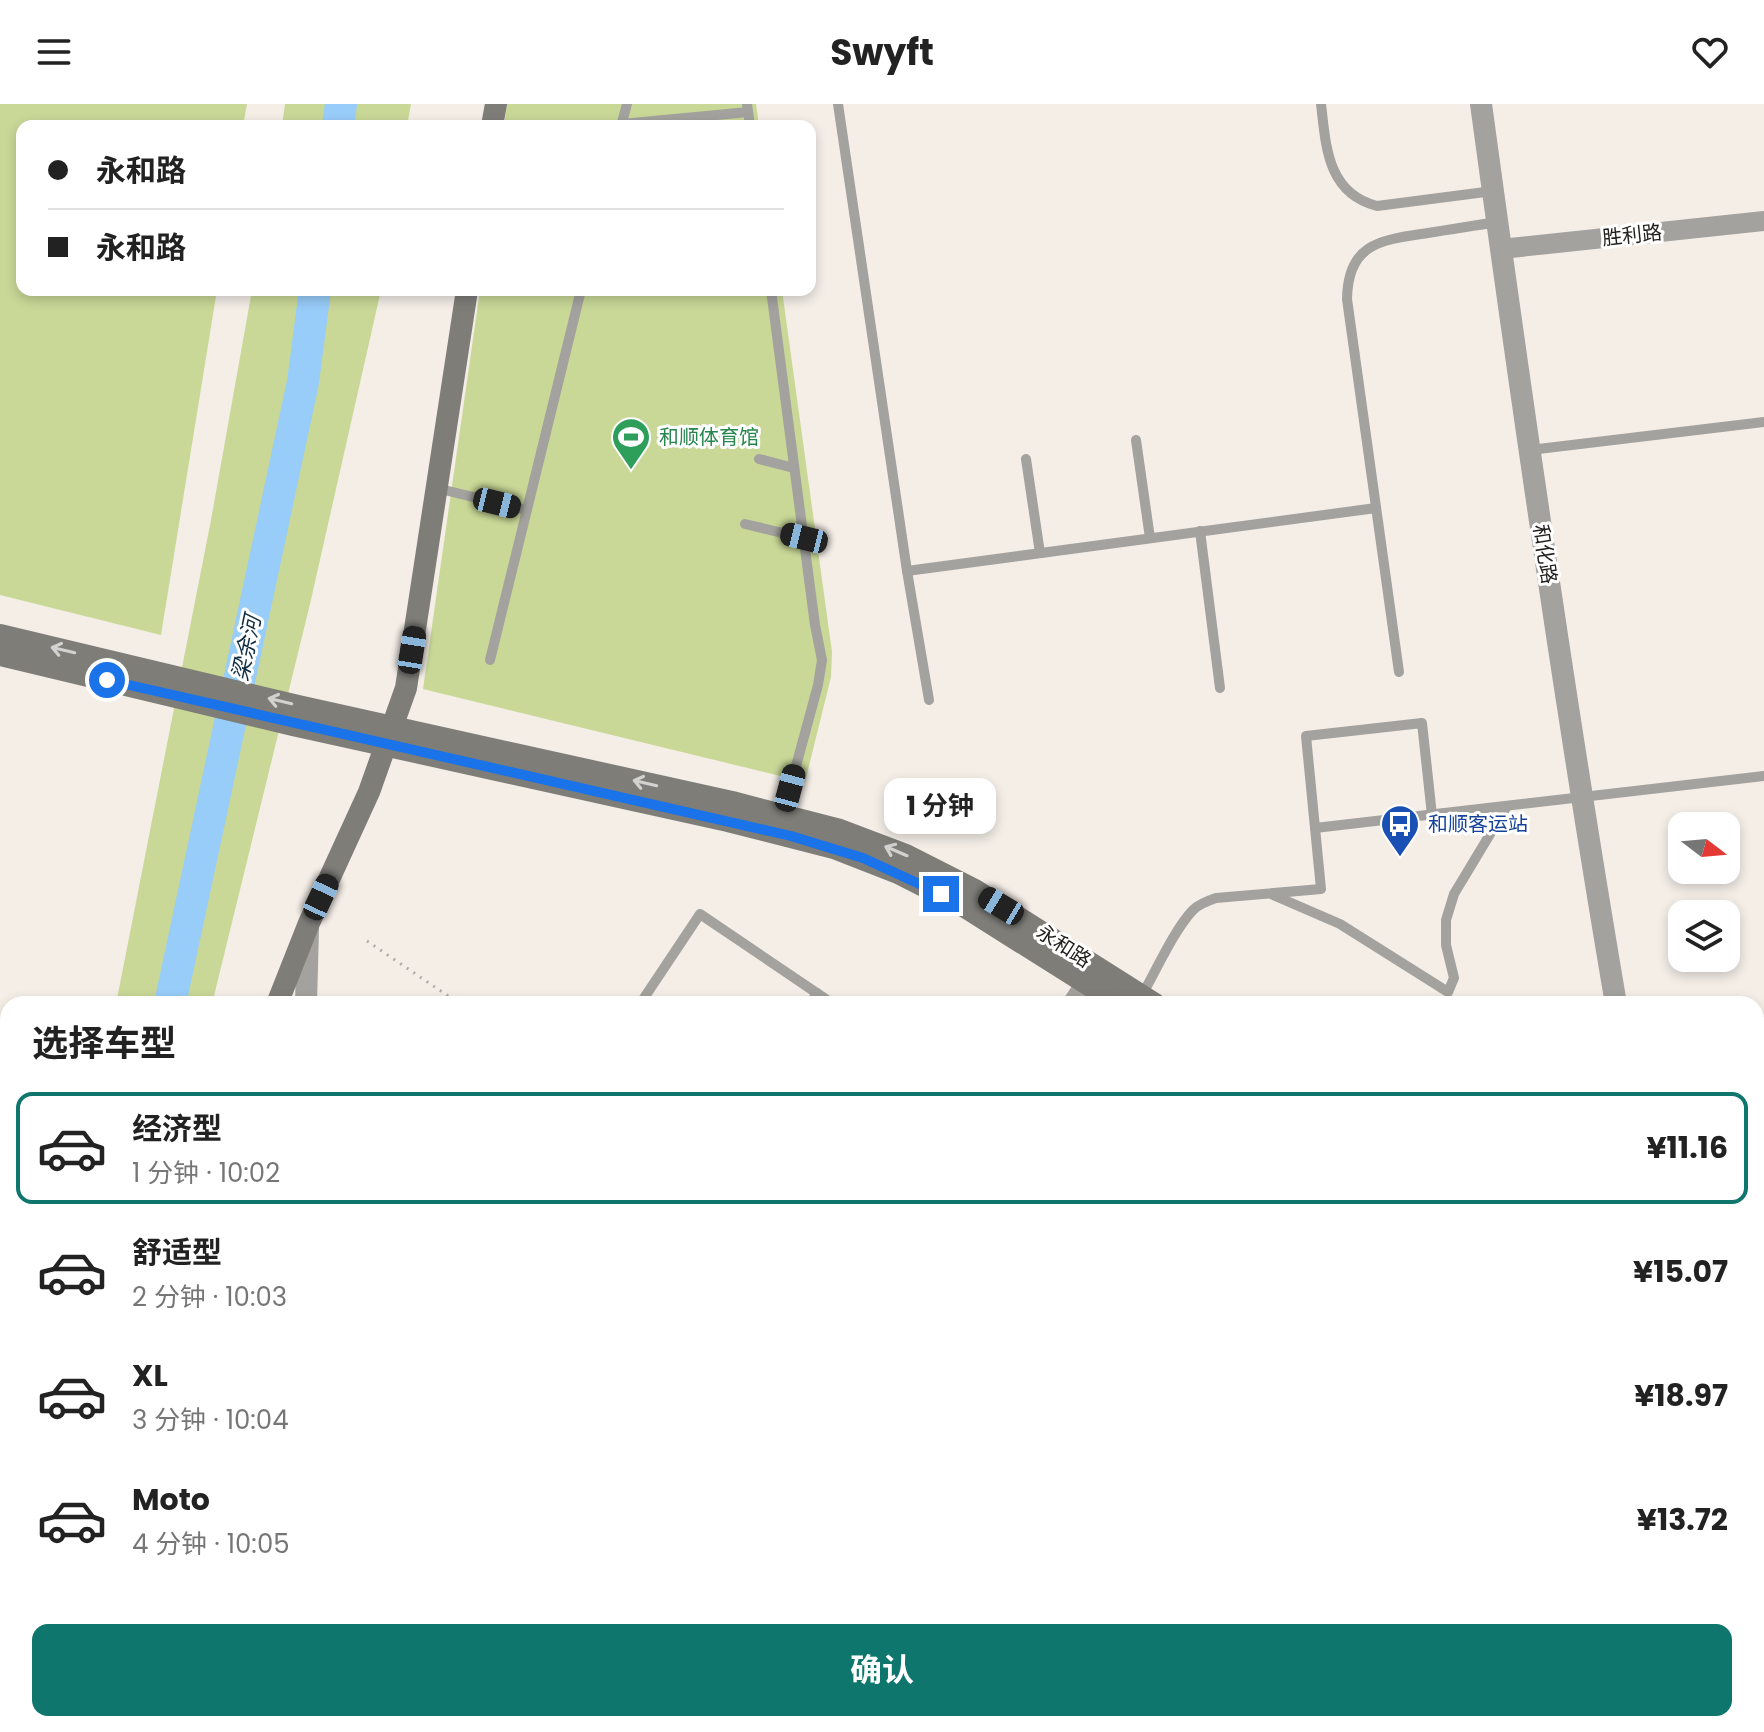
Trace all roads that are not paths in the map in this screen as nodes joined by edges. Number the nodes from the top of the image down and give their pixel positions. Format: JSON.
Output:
{"nodes":[{"id":1,"x":838,"y":104,"type":"edge"},
{"id":2,"x":1321,"y":104,"type":"edge"},
{"id":3,"x":1481,"y":104,"type":"edge"},
{"id":4,"x":747,"y":108,"type":"edge"},
{"id":5,"x":658,"y":120,"type":"edge"},
{"id":6,"x":1493,"y":191,"type":"junction"},
{"id":7,"x":1764,"y":221,"type":"edge"},
{"id":8,"x":1497,"y":222,"type":"junction"},
{"id":9,"x":1501,"y":249,"type":"junction"},
{"id":10,"x":466,"y":296,"type":"edge"},
{"id":11,"x":580,"y":296,"type":"edge"},
{"id":12,"x":772,"y":296,"type":"edge"},
{"id":13,"x":1764,"y":422,"type":"edge"},
{"id":14,"x":1136,"y":440,"type":"dead end"},
{"id":15,"x":1530,"y":450,"type":"junction"},
{"id":16,"x":759,"y":459,"type":"dead end"},
{"id":17,"x":1026,"y":459,"type":"dead end"},
{"id":18,"x":794,"y":468,"type":"junction"},
{"id":19,"x":436,"y":488,"type":"junction"},
{"id":20,"x":1376,"y":508,"type":"junction"},
{"id":21,"x":527,"y":510,"type":"junction"},
{"id":22,"x":745,"y":524,"type":"dead end"},
{"id":23,"x":1200,"y":531,"type":"junction"},
{"id":24,"x":804,"y":538,"type":"junction"},
{"id":25,"x":1150,"y":538,"type":"junction"},
{"id":26,"x":1040,"y":553,"type":"junction"},
{"id":27,"x":907,"y":571,"type":"junction"},
{"id":28,"x":0,"y":635,"type":"edge"},
{"id":29,"x":0,"y":655,"type":"edge"},
{"id":30,"x":490,"y":660,"type":"dead end"},
{"id":31,"x":1399,"y":672,"type":"dead end"},
{"id":32,"x":163,"y":684,"type":"junction"},
{"id":33,"x":1220,"y":688,"type":"dead end"},
{"id":34,"x":929,"y":700,"type":"dead end"},
{"id":35,"x":390,"y":736,"type":"junction"},
{"id":36,"x":1764,"y":776,"type":"edge"},
{"id":37,"x":1582,"y":798,"type":"junction"},
{"id":38,"x":1507,"y":806,"type":"junction"},
{"id":39,"x":783,"y":814,"type":"junction"},
{"id":40,"x":1432,"y":815,"type":"junction"},
{"id":41,"x":1315,"y":828,"type":"junction"},
{"id":42,"x":1270,"y":893,"type":"junction"},
{"id":43,"x":309,"y":923,"type":"junction"},
{"id":44,"x":1086,"y":983,"type":"junction"},
{"id":45,"x":817,"y":993,"type":"junction"},
{"id":46,"x":280,"y":996,"type":"edge"},
{"id":47,"x":306,"y":996,"type":"edge"},
{"id":48,"x":645,"y":996,"type":"edge"},
{"id":49,"x":815,"y":996,"type":"edge"},
{"id":50,"x":821,"y":996,"type":"edge"},
{"id":51,"x":1077,"y":996,"type":"edge"},
{"id":52,"x":1106,"y":996,"type":"edge"},
{"id":53,"x":1142,"y":996,"type":"edge"},
{"id":54,"x":1150,"y":996,"type":"edge"},
{"id":55,"x":1615,"y":996,"type":"edge"}],
"edges":[{"from":1,"to":27,"type":"lane"},
{"from":2,"to":6,"type":"lane"},
{"from":3,"to":6,"type":"street","name":"和化路"},
{"from":4,"to":5,"type":"lane"},
{"from":6,"to":8,"type":"street","name":"和化路"},
{"from":7,"to":9,"type":"street","name":"胜利路"},
{"from":8,"to":9,"type":"street","name":"和化路"},
{"from":8,"to":20,"type":"lane"},
{"from":9,"to":15,"type":"street","name":"和化路"},
{"from":10,"to":19,"type":"main road"},
{"from":11,"to":21,"type":"lane"},
{"from":12,"to":18,"type":"lane"},
{"from":13,"to":15,"type":"lane"},
{"from":14,"to":25,"type":"lane"},
{"from":15,"to":37,"type":"street","name":"和化路"},
{"from":16,"to":18,"type":"lane"},
{"from":17,"to":26,"type":"lane"},
{"from":18,"to":24,"type":"lane"},
{"from":19,"to":21,"type":"lane"},
{"from":19,"to":35,"type":"main road"},
{"from":20,"to":23,"type":"lane"},
{"from":20,"to":31,"type":"lane"},
{"from":21,"to":30,"type":"lane"},
{"from":22,"to":24,"type":"lane"},
{"from":23,"to":25,"type":"lane"},
{"from":23,"to":33,"type":"lane"},
{"from":24,"to":39,"type":"lane"},
{"from":25,"to":26,"type":"lane"},
{"from":26,"to":27,"type":"lane"},
{"from":27,"to":34,"type":"lane"},
{"from":32,"to":28,"type":"main road","name":"永和路","one_way":true},
{"from":29,"to":32,"type":"main road","name":"永和路"},
{"from":32,"to":35,"type":"main road","name":"永和路"},
{"from":39,"to":35,"type":"main road","name":"永和路","one_way":true},
{"from":35,"to":43,"type":"main road"},
{"from":35,"to":44,"type":"main road","name":"永和路"},
{"from":36,"to":37,"type":"lane"},
{"from":37,"to":38,"type":"lane"},
{"from":37,"to":55,"type":"street","name":"和化路"},
{"from":38,"to":40,"type":"lane"},
{"from":38,"to":42,"type":"lane"},
{"from":53,"to":39,"type":"main road","name":"永和路","one_way":true},
{"from":40,"to":41,"type":"lane"},
{"from":40,"to":41,"type":"lane"},
{"from":41,"to":42,"type":"lane"},
{"from":42,"to":54,"type":"lane"},
{"from":43,"to":46,"type":"main road"},
{"from":43,"to":47,"type":"street"},
{"from":44,"to":51,"type":"street"},
{"from":44,"to":52,"type":"main road","name":"永和路"},
{"from":45,"to":48,"type":"lane"},
{"from":45,"to":49,"type":"lane"},
{"from":45,"to":50,"type":"lane"}]}
